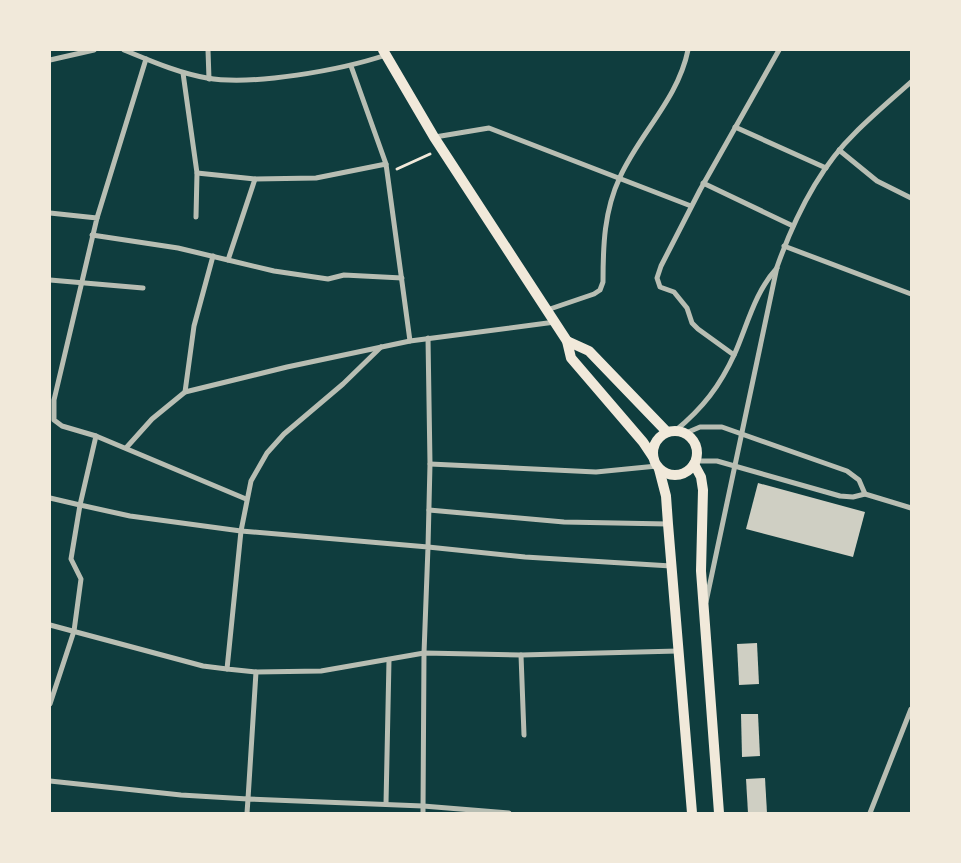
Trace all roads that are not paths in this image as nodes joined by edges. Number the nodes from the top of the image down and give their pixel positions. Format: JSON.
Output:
{"nodes":[{"id":1,"x":94,"y":50,"type":"edge"},
{"id":2,"x":124,"y":50,"type":"edge"},
{"id":3,"x":208,"y":50,"type":"edge"},
{"id":4,"x":688,"y":50,"type":"edge"},
{"id":5,"x":779,"y":50,"type":"edge"},
{"id":6,"x":384,"y":53,"type":"edge"},
{"id":7,"x":146,"y":59,"type":"junction"},
{"id":8,"x":50,"y":60,"type":"edge"},
{"id":9,"x":351,"y":66,"type":"junction"},
{"id":10,"x":183,"y":72,"type":"junction"},
{"id":11,"x":209,"y":78,"type":"junction"},
{"id":12,"x":911,"y":82,"type":"edge"},
{"id":13,"x":736,"y":127,"type":"junction"},
{"id":14,"x":434,"y":137,"type":"junction"},
{"id":15,"x":839,"y":150,"type":"junction"},
{"id":16,"x":386,"y":164,"type":"junction"},
{"id":17,"x":826,"y":168,"type":"junction"},
{"id":18,"x":197,"y":173,"type":"junction"},
{"id":19,"x":619,"y":177,"type":"junction"},
{"id":20,"x":255,"y":179,"type":"junction"},
{"id":21,"x":703,"y":183,"type":"junction"},
{"id":22,"x":911,"y":198,"type":"edge"},
{"id":23,"x":691,"y":206,"type":"junction"},
{"id":24,"x":50,"y":213,"type":"edge"},
{"id":25,"x":196,"y":217,"type":"dead end"},
{"id":26,"x":97,"y":218,"type":"junction"},
{"id":27,"x":793,"y":226,"type":"junction"},
{"id":28,"x":92,"y":235,"type":"junction"},
{"id":29,"x":784,"y":246,"type":"junction"},
{"id":30,"x":213,"y":256,"type":"junction"},
{"id":31,"x":228,"y":260,"type":"junction"},
{"id":32,"x":777,"y":267,"type":"junction"},
{"id":33,"x":402,"y":278,"type":"junction"},
{"id":34,"x":50,"y":280,"type":"edge"},
{"id":35,"x":81,"y":282,"type":"junction"},
{"id":36,"x":143,"y":288,"type":"dead end"},
{"id":37,"x":911,"y":294,"type":"edge"},
{"id":38,"x":547,"y":310,"type":"junction"},
{"id":39,"x":555,"y":322,"type":"junction"},
{"id":40,"x":428,"y":338,"type":"junction"},
{"id":41,"x":410,"y":341,"type":"junction"},
{"id":42,"x":568,"y":341,"type":"junction"},
{"id":43,"x":381,"y":347,"type":"junction"},
{"id":44,"x":734,"y":355,"type":"junction"},
{"id":45,"x":185,"y":392,"type":"junction"},
{"id":46,"x":671,"y":431,"type":"junction"},
{"id":47,"x":742,"y":433,"type":"junction"},
{"id":48,"x":686,"y":434,"type":"junction"},
{"id":49,"x":96,"y":436,"type":"junction"},
{"id":50,"x":126,"y":448,"type":"junction"},
{"id":51,"x":694,"y":463,"type":"junction"},
{"id":52,"x":430,"y":464,"type":"junction"},
{"id":53,"x":656,"y":464,"type":"junction"},
{"id":54,"x":735,"y":466,"type":"junction"},
{"id":55,"x":866,"y":494,"type":"junction"},
{"id":56,"x":50,"y":498,"type":"edge"},
{"id":57,"x":246,"y":499,"type":"junction"},
{"id":58,"x":80,"y":505,"type":"junction"},
{"id":59,"x":911,"y":508,"type":"edge"},
{"id":60,"x":429,"y":510,"type":"junction"},
{"id":61,"x":668,"y":524,"type":"junction"},
{"id":62,"x":241,"y":531,"type":"junction"},
{"id":63,"x":428,"y":547,"type":"junction"},
{"id":64,"x":671,"y":566,"type":"junction"},
{"id":65,"x":704,"y":613,"type":"junction"},
{"id":66,"x":50,"y":625,"type":"edge"},
{"id":67,"x":74,"y":631,"type":"junction"},
{"id":68,"x":678,"y":651,"type":"junction"},
{"id":69,"x":424,"y":653,"type":"junction"},
{"id":70,"x":521,"y":655,"type":"junction"},
{"id":71,"x":389,"y":660,"type":"junction"},
{"id":72,"x":227,"y":669,"type":"junction"},
{"id":73,"x":256,"y":672,"type":"junction"},
{"id":74,"x":50,"y":704,"type":"edge"},
{"id":75,"x":911,"y":709,"type":"edge"},
{"id":76,"x":524,"y":735,"type":"dead end"},
{"id":77,"x":50,"y":781,"type":"edge"},
{"id":78,"x":248,"y":799,"type":"junction"},
{"id":79,"x":386,"y":804,"type":"junction"},
{"id":80,"x":423,"y":806,"type":"junction"},
{"id":81,"x":247,"y":813,"type":"edge"},
{"id":82,"x":423,"y":813,"type":"edge"},
{"id":83,"x":509,"y":813,"type":"edge"},
{"id":84,"x":692,"y":813,"type":"edge"},
{"id":85,"x":718,"y":813,"type":"edge"},
{"id":86,"x":870,"y":813,"type":"edge"}],
"edges":[{"from":1,"to":8,"type":"street"},
{"from":2,"to":7,"type":"street"},
{"from":3,"to":11,"type":"street"},
{"from":4,"to":19,"type":"street"},
{"from":5,"to":13,"type":"street"},
{"from":6,"to":9,"type":"street"},
{"from":6,"to":14,"type":"main road"},
{"from":7,"to":10,"type":"street"},
{"from":7,"to":26,"type":"street"},
{"from":9,"to":11,"type":"street"},
{"from":9,"to":16,"type":"street"},
{"from":10,"to":11,"type":"street"},
{"from":10,"to":18,"type":"street"},
{"from":12,"to":15,"type":"street"},
{"from":13,"to":17,"type":"street"},
{"from":13,"to":21,"type":"street"},
{"from":14,"to":19,"type":"street"},
{"from":14,"to":38,"type":"main road"},
{"from":15,"to":17,"type":"street"},
{"from":15,"to":22,"type":"street"},
{"from":16,"to":20,"type":"street"},
{"from":16,"to":33,"type":"street"},
{"from":17,"to":27,"type":"street"},
{"from":18,"to":20,"type":"street"},
{"from":18,"to":25,"type":"street"},
{"from":19,"to":23,"type":"street"},
{"from":19,"to":38,"type":"street"},
{"from":20,"to":31,"type":"street"},
{"from":21,"to":23,"type":"street"},
{"from":21,"to":27,"type":"street"},
{"from":23,"to":44,"type":"street"},
{"from":24,"to":26,"type":"street"},
{"from":26,"to":28,"type":"street"},
{"from":27,"to":29,"type":"street"},
{"from":28,"to":30,"type":"street"},
{"from":28,"to":35,"type":"street"},
{"from":29,"to":32,"type":"street"},
{"from":29,"to":37,"type":"street"},
{"from":30,"to":31,"type":"street"},
{"from":30,"to":45,"type":"street"},
{"from":31,"to":33,"type":"street"},
{"from":32,"to":44,"type":"street"},
{"from":32,"to":47,"type":"street"},
{"from":33,"to":41,"type":"street"},
{"from":34,"to":35,"type":"street"},
{"from":35,"to":36,"type":"street"},
{"from":35,"to":49,"type":"street"},
{"from":38,"to":39,"type":"main road"},
{"from":39,"to":40,"type":"street"},
{"from":39,"to":42,"type":"main road"},
{"from":40,"to":41,"type":"street"},
{"from":40,"to":52,"type":"street"},
{"from":41,"to":43,"type":"street"},
{"from":42,"to":46,"type":"main road"},
{"from":42,"to":53,"type":"main road"},
{"from":43,"to":45,"type":"street"},
{"from":43,"to":57,"type":"street"},
{"from":44,"to":46,"type":"street"},
{"from":45,"to":50,"type":"street"},
{"from":46,"to":48,"type":"main road"},
{"from":46,"to":53,"type":"main road"},
{"from":47,"to":48,"type":"street"},
{"from":47,"to":54,"type":"street"},
{"from":47,"to":55,"type":"street"},
{"from":48,"to":51,"type":"main road"},
{"from":49,"to":50,"type":"street"},
{"from":49,"to":58,"type":"street"},
{"from":50,"to":57,"type":"street"},
{"from":51,"to":53,"type":"main road"},
{"from":51,"to":54,"type":"street"},
{"from":51,"to":65,"type":"main road"},
{"from":52,"to":53,"type":"street"},
{"from":52,"to":60,"type":"street"},
{"from":53,"to":61,"type":"main road"},
{"from":54,"to":55,"type":"street"},
{"from":54,"to":65,"type":"street"},
{"from":55,"to":59,"type":"street"},
{"from":56,"to":58,"type":"street"},
{"from":57,"to":62,"type":"street"},
{"from":58,"to":62,"type":"street"},
{"from":58,"to":67,"type":"street"},
{"from":60,"to":61,"type":"street"},
{"from":60,"to":63,"type":"street"},
{"from":61,"to":64,"type":"main road"},
{"from":62,"to":63,"type":"street"},
{"from":62,"to":72,"type":"street"},
{"from":63,"to":64,"type":"street"},
{"from":63,"to":69,"type":"street"},
{"from":64,"to":68,"type":"main road"},
{"from":65,"to":85,"type":"main road"},
{"from":66,"to":67,"type":"street"},
{"from":67,"to":72,"type":"street"},
{"from":67,"to":74,"type":"street"},
{"from":68,"to":70,"type":"street"},
{"from":68,"to":84,"type":"main road"},
{"from":69,"to":70,"type":"street"},
{"from":69,"to":71,"type":"street"},
{"from":69,"to":80,"type":"street"},
{"from":70,"to":76,"type":"street"},
{"from":71,"to":73,"type":"street"},
{"from":71,"to":79,"type":"street"},
{"from":72,"to":73,"type":"street"},
{"from":73,"to":78,"type":"street"},
{"from":75,"to":86,"type":"street"},
{"from":77,"to":78,"type":"street"},
{"from":78,"to":79,"type":"street"},
{"from":78,"to":81,"type":"street"},
{"from":79,"to":80,"type":"street"},
{"from":80,"to":82,"type":"street"},
{"from":80,"to":83,"type":"street"}]}
